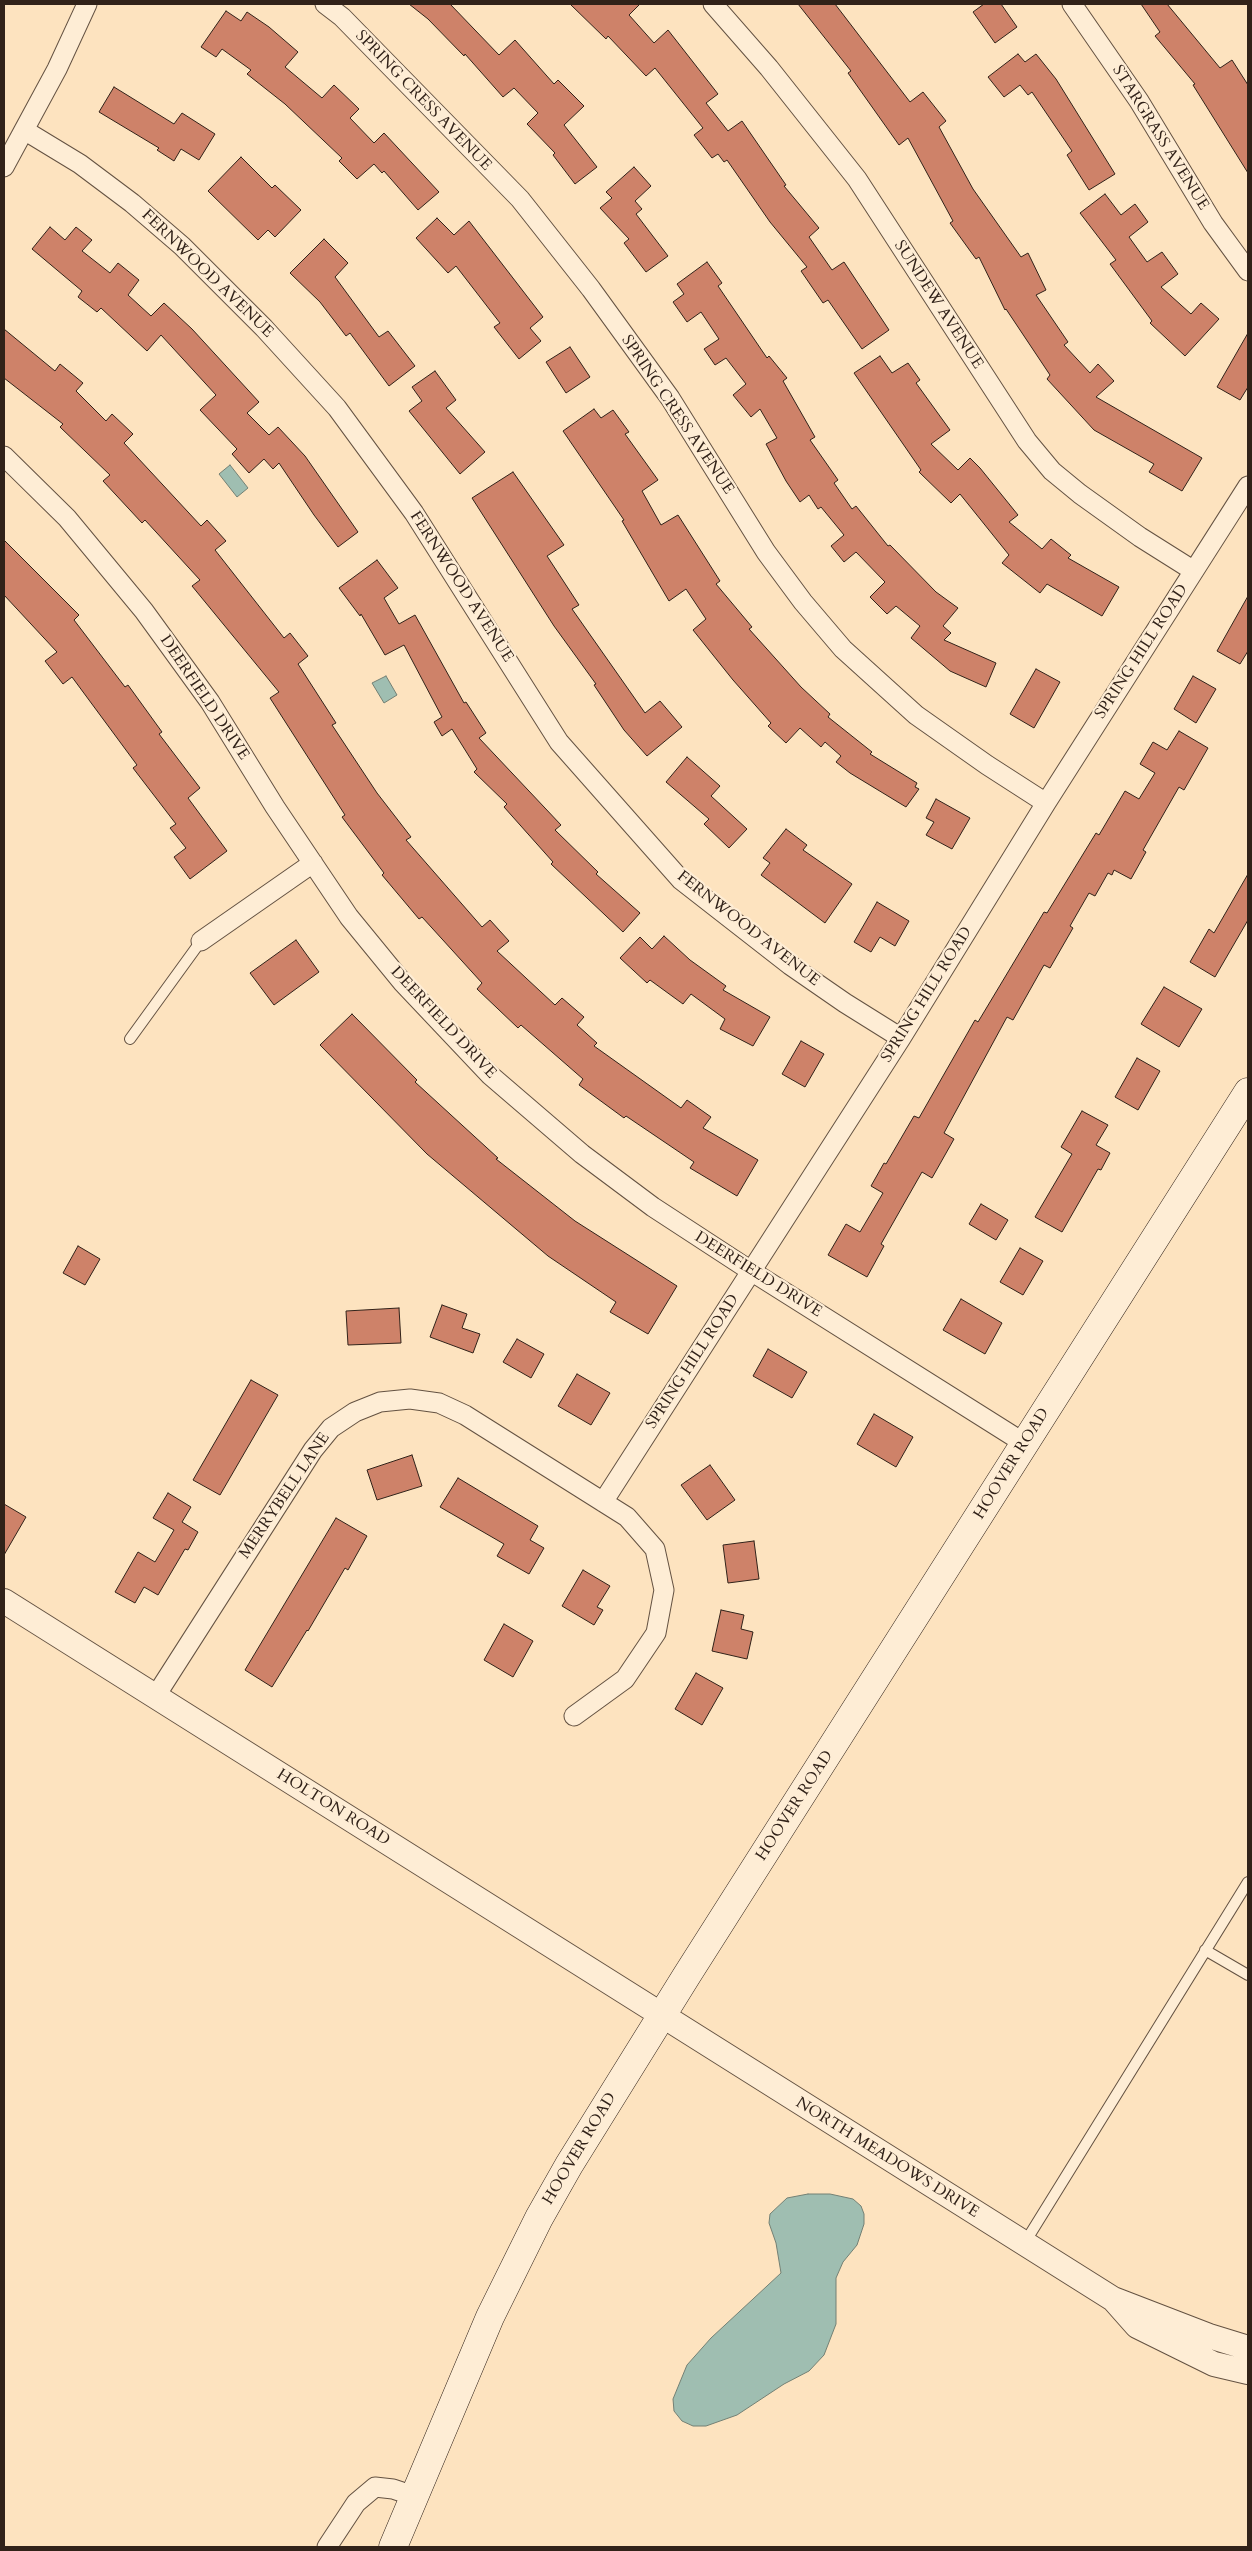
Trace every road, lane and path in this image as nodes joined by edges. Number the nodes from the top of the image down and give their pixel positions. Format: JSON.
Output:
{"nodes":[{"id":1,"x":87,"y":4,"type":"edge"},
{"id":2,"x":325,"y":4,"type":"edge"},
{"id":3,"x":713,"y":4,"type":"edge"},
{"id":4,"x":1072,"y":4,"type":"edge"},
{"id":5,"x":24,"y":130,"type":"junction"},
{"id":6,"x":4,"y":167,"type":"edge"},
{"id":7,"x":1248,"y":271,"type":"edge"},
{"id":8,"x":4,"y":456,"type":"edge"},
{"id":9,"x":1248,"y":486,"type":"edge"},
{"id":10,"x":1194,"y":570,"type":"junction"},
{"id":11,"x":1046,"y":803,"type":"junction"},
{"id":12,"x":312,"y":863,"type":"junction"},
{"id":13,"x":201,"y":941,"type":"joint"},
{"id":14,"x":901,"y":1038,"type":"junction"},
{"id":15,"x":130,"y":1039,"type":"dead end"},
{"id":16,"x":1248,"y":1092,"type":"edge"},
{"id":17,"x":751,"y":1272,"type":"junction"},
{"id":18,"x":1024,"y":1443,"type":"junction"},
{"id":19,"x":603,"y":1502,"type":"junction"},
{"id":20,"x":4,"y":1601,"type":"edge"},
{"id":21,"x":155,"y":1697,"type":"junction"},
{"id":22,"x":574,"y":1716,"type":"dead end"},
{"id":23,"x":1248,"y":1882,"type":"edge"},
{"id":24,"x":1205,"y":1950,"type":"junction"},
{"id":25,"x":1248,"y":1975,"type":"edge"},
{"id":26,"x":662,"y":2016,"type":"junction"},
{"id":27,"x":1024,"y":2244,"type":"junction"},
{"id":28,"x":1113,"y":2299,"type":"junction"},
{"id":29,"x":1248,"y":2348,"type":"edge"},
{"id":30,"x":1248,"y":2372,"type":"edge"},
{"id":31,"x":414,"y":2496,"type":"junction"},
{"id":32,"x":327,"y":2547,"type":"edge"},
{"id":33,"x":393,"y":2547,"type":"edge"}],
"edges":[{"from":1,"to":5,"type":"street"},
{"from":2,"to":11,"type":"street","name":"SPRING CRESS AVENUE"},
{"from":3,"to":10,"type":"street","name":"SUNDEW AVENUE"},
{"from":4,"to":7,"type":"street","name":"STARGRASS AVENUE"},
{"from":5,"to":6,"type":"street"},
{"from":5,"to":14,"type":"street","name":"FERNWOOD AVENUE"},
{"from":8,"to":12,"type":"street","name":"DEERFIELD DRIVE"},
{"from":9,"to":10,"type":"street","name":"SPRING HILL ROAD"},
{"from":10,"to":11,"type":"street","name":"SPRING HILL ROAD"},
{"from":11,"to":14,"type":"street","name":"SPRING HILL ROAD"},
{"from":12,"to":13,"type":"street"},
{"from":12,"to":17,"type":"street","name":"DEERFIELD DRIVE"},
{"from":13,"to":15,"type":"lane"},
{"from":14,"to":17,"type":"street","name":"SPRING HILL ROAD"},
{"from":16,"to":18,"type":"main road","name":"HOOVER ROAD"},
{"from":17,"to":18,"type":"street","name":"DEERFIELD DRIVE"},
{"from":17,"to":19,"type":"street","name":"SPRING HILL ROAD"},
{"from":18,"to":26,"type":"main road","name":"HOOVER ROAD"},
{"from":19,"to":21,"type":"street","name":"MERRYBELL LANE"},
{"from":19,"to":22,"type":"street","name":"MERRYBELL LANE"},
{"from":20,"to":21,"type":"street","name":"HOLTON ROAD"},
{"from":21,"to":26,"type":"street","name":"HOLTON ROAD"},
{"from":23,"to":24,"type":"lane"},
{"from":24,"to":25,"type":"lane"},
{"from":24,"to":27,"type":"lane"},
{"from":26,"to":27,"type":"street","name":"NORTH MEADOWS DRIVE"},
{"from":26,"to":31,"type":"main road","name":"HOOVER ROAD"},
{"from":27,"to":28,"type":"street","name":"NORTH MEADOWS DRIVE"},
{"from":28,"to":29,"type":"street","name":"NORTH MEADOWS DRIVE"},
{"from":28,"to":30,"type":"street","name":"NORTH MEADOWS DRIVE"},
{"from":31,"to":32,"type":"street"},
{"from":31,"to":33,"type":"main road","name":"HOOVER ROAD"}]}
